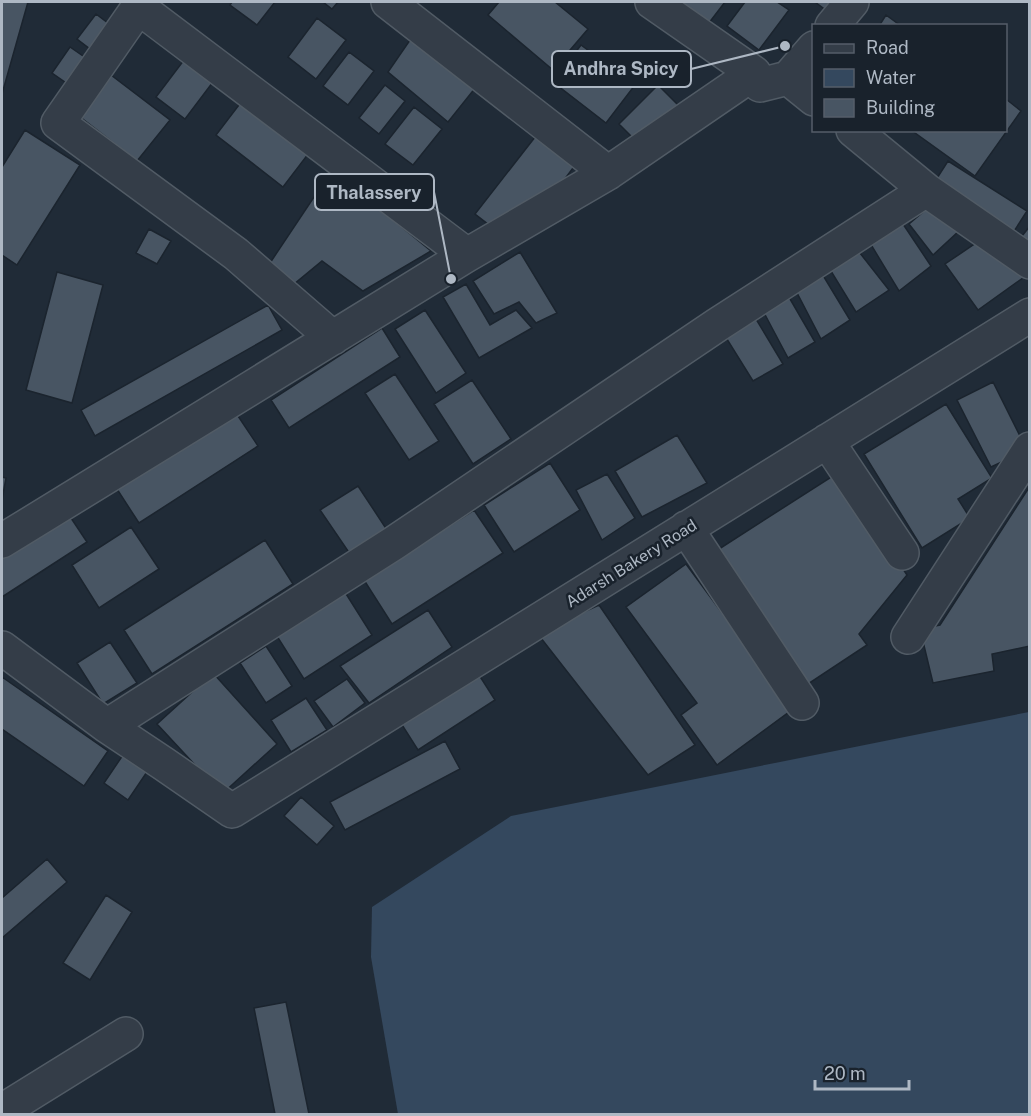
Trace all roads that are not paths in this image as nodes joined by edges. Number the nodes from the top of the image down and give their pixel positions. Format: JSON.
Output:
{"nodes":[{"id":1,"x":388,"y":2,"type":"edge"},
{"id":2,"x":652,"y":2,"type":"edge"},
{"id":3,"x":852,"y":2,"type":"edge"},
{"id":4,"x":140,"y":4,"type":"edge"},
{"id":5,"x":834,"y":24,"type":"edge"},
{"id":6,"x":812,"y":49,"type":"edge"},
{"id":7,"x":754,"y":73,"type":"junction"},
{"id":8,"x":788,"y":78,"type":"junction"},
{"id":9,"x":812,"y":98,"type":"edge"},
{"id":10,"x":855,"y":132,"type":"edge"},
{"id":11,"x":608,"y":173,"type":"junction"},
{"id":12,"x":926,"y":190,"type":"junction"},
{"id":13,"x":467,"y":255,"type":"junction"},
{"id":14,"x":1029,"y":262,"type":"edge"},
{"id":15,"x":1029,"y":315,"type":"edge"},
{"id":16,"x":333,"y":338,"type":"junction"},
{"id":17,"x":827,"y":441,"type":"junction"},
{"id":18,"x":1029,"y":449,"type":"edge"},
{"id":19,"x":686,"y":528,"type":"junction"},
{"id":20,"x":2,"y":541,"type":"edge"},
{"id":21,"x":902,"y":553,"type":"dead end"},
{"id":22,"x":908,"y":636,"type":"dead end"},
{"id":23,"x":2,"y":648,"type":"edge"},
{"id":24,"x":802,"y":704,"type":"dead end"},
{"id":25,"x":107,"y":726,"type":"junction"},
{"id":26,"x":126,"y":1034,"type":"dead end"},
{"id":27,"x":2,"y":1111,"type":"edge"}],
"edges":[{"from":1,"to":11,"type":"street"},
{"from":2,"to":7,"type":"street"},
{"from":3,"to":5,"type":"street"},
{"from":4,"to":13,"type":"street"},
{"from":4,"to":16,"type":"street"},
{"from":6,"to":8,"type":"street"},
{"from":7,"to":8,"type":"street"},
{"from":7,"to":11,"type":"street"},
{"from":8,"to":9,"type":"street"},
{"from":10,"to":12,"type":"street"},
{"from":11,"to":13,"type":"street"},
{"from":12,"to":14,"type":"street"},
{"from":12,"to":25,"type":"street"},
{"from":13,"to":16,"type":"street"},
{"from":15,"to":17,"type":"street","name":"Adarsh Bakery Road"},
{"from":16,"to":20,"type":"street"},
{"from":17,"to":19,"type":"street","name":"Adarsh Bakery Road"},
{"from":17,"to":21,"type":"street"},
{"from":18,"to":22,"type":"street"},
{"from":19,"to":24,"type":"street"},
{"from":19,"to":25,"type":"street","name":"Adarsh Bakery Road"},
{"from":23,"to":25,"type":"street"},
{"from":26,"to":27,"type":"street"}]}
